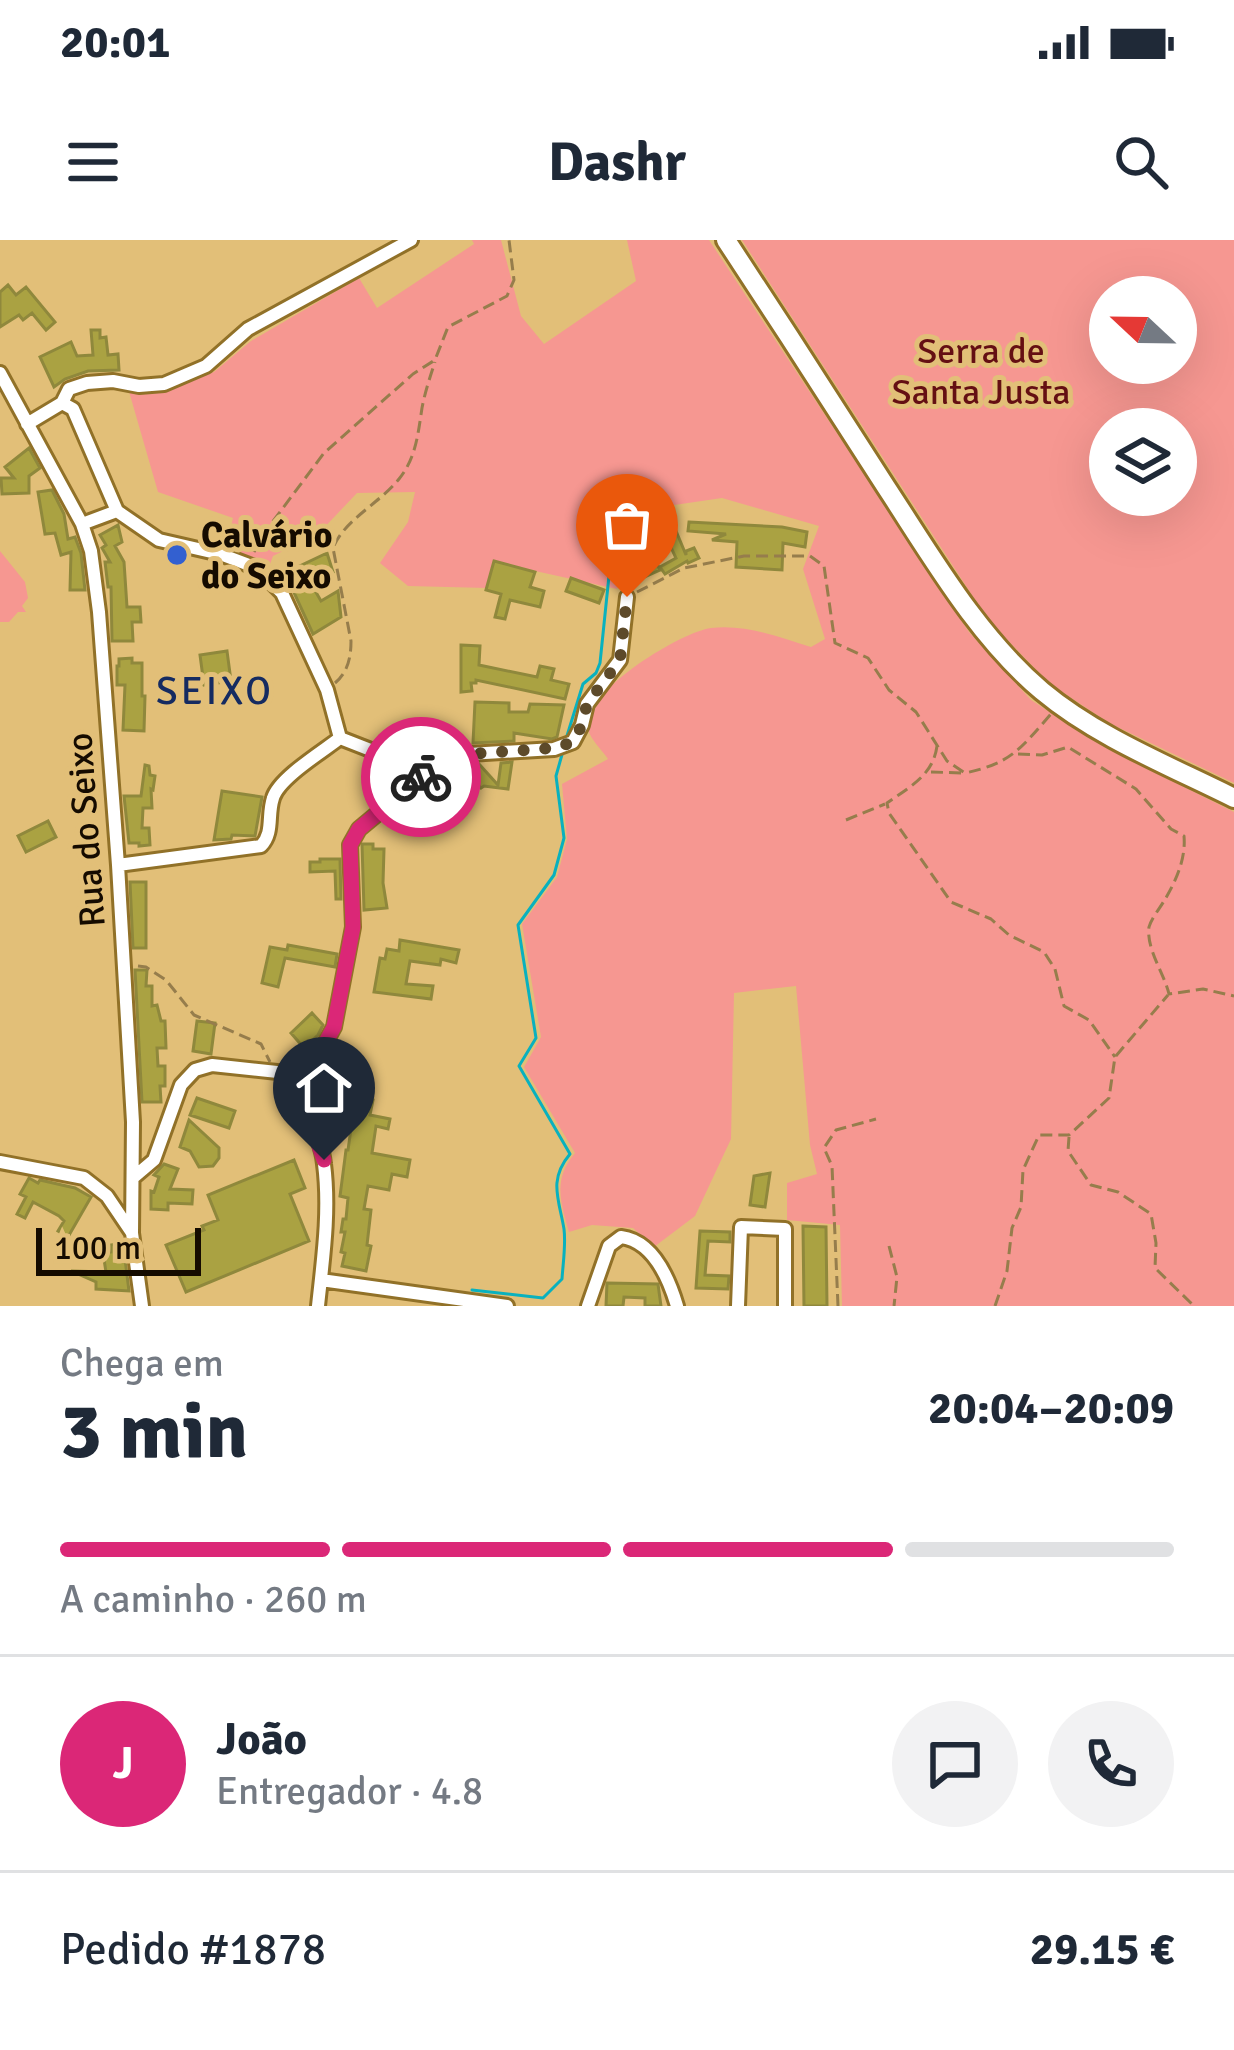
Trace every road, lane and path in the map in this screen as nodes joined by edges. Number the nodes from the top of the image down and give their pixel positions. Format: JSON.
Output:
{"nodes":[{"id":1,"x":411,"y":240,"type":"edge"},
{"id":2,"x":508,"y":240,"type":"edge"},
{"id":3,"x":726,"y":240,"type":"edge"},
{"id":4,"x":435,"y":360,"type":"junction"},
{"id":5,"x":0,"y":373,"type":"edge"},
{"id":6,"x":62,"y":403,"type":"junction"},
{"id":7,"x":27,"y":424,"type":"junction"},
{"id":8,"x":117,"y":511,"type":"junction"},
{"id":9,"x":82,"y":524,"type":"junction"},
{"id":10,"x":247,"y":564,"type":"junction"},
{"id":11,"x":627,"y":597,"type":"joint"},
{"id":12,"x":327,"y":690,"type":"junction"},
{"id":13,"x":1060,"y":704,"type":"junction"},
{"id":14,"x":340,"y":738,"type":"junction"},
{"id":15,"x":937,"y":745,"type":"junction"},
{"id":16,"x":1016,"y":754,"type":"junction"},
{"id":17,"x":928,"y":772,"type":"junction"},
{"id":18,"x":965,"y":773,"type":"junction"},
{"id":19,"x":424,"y":775,"type":"junction"},
{"id":20,"x":1234,"y":798,"type":"edge"},
{"id":21,"x":887,"y":803,"type":"junction"},
{"id":22,"x":846,"y":820,"type":"dead end"},
{"id":23,"x":118,"y":866,"type":"junction"},
{"id":24,"x":124,"y":966,"type":"junction"},
{"id":25,"x":1169,"y":994,"type":"junction"},
{"id":26,"x":1234,"y":996,"type":"edge"},
{"id":27,"x":1115,"y":1057,"type":"junction"},
{"id":28,"x":275,"y":1072,"type":"junction"},
{"id":29,"x":296,"y":1074,"type":"junction"},
{"id":30,"x":876,"y":1119,"type":"dead end"},
{"id":31,"x":1070,"y":1135,"type":"junction"},
{"id":32,"x":0,"y":1162,"type":"edge"},
{"id":33,"x":134,"y":1177,"type":"junction"},
{"id":34,"x":132,"y":1233,"type":"junction"},
{"id":35,"x":890,"y":1246,"type":"dead end"},
{"id":36,"x":321,"y":1280,"type":"junction"},
{"id":37,"x":142,"y":1306,"type":"edge"},
{"id":38,"x":318,"y":1306,"type":"edge"},
{"id":39,"x":507,"y":1306,"type":"edge"},
{"id":40,"x":588,"y":1306,"type":"edge"},
{"id":41,"x":677,"y":1306,"type":"edge"},
{"id":42,"x":738,"y":1306,"type":"edge"},
{"id":43,"x":785,"y":1306,"type":"edge"},
{"id":44,"x":838,"y":1306,"type":"edge"},
{"id":45,"x":894,"y":1306,"type":"edge"},
{"id":46,"x":995,"y":1306,"type":"edge"},
{"id":47,"x":1194,"y":1306,"type":"edge"}],
"edges":[{"from":1,"to":6,"type":"street"},
{"from":2,"to":4,"type":"path"},
{"from":3,"to":13,"type":"main road"},
{"from":4,"to":10,"type":"path"},
{"from":4,"to":12,"type":"path"},
{"from":5,"to":7,"type":"street","name":"Rua do Seixo"},
{"from":6,"to":7,"type":"street"},
{"from":6,"to":8,"type":"street"},
{"from":7,"to":9,"type":"street","name":"Rua do Seixo"},
{"from":8,"to":9,"type":"street"},
{"from":8,"to":10,"type":"street"},
{"from":9,"to":23,"type":"street","name":"Rua do Seixo"},
{"from":10,"to":12,"type":"street"},
{"from":11,"to":15,"type":"path"},
{"from":11,"to":19,"type":"street"},
{"from":12,"to":14,"type":"street"},
{"from":13,"to":16,"type":"path"},
{"from":13,"to":20,"type":"main road"},
{"from":14,"to":19,"type":"street"},
{"from":14,"to":23,"type":"street"},
{"from":15,"to":17,"type":"path"},
{"from":15,"to":18,"type":"path"},
{"from":16,"to":18,"type":"path"},
{"from":16,"to":25,"type":"path"},
{"from":17,"to":18,"type":"path"},
{"from":17,"to":21,"type":"path"},
{"from":19,"to":29,"type":"street"},
{"from":21,"to":22,"type":"path"},
{"from":21,"to":27,"type":"path"},
{"from":23,"to":24,"type":"street","name":"Rua do Seixo"},
{"from":24,"to":28,"type":"path"},
{"from":24,"to":33,"type":"street","name":"Rua do Seixo"},
{"from":25,"to":26,"type":"path"},
{"from":25,"to":27,"type":"path"},
{"from":27,"to":31,"type":"path"},
{"from":28,"to":29,"type":"street"},
{"from":28,"to":33,"type":"street"},
{"from":29,"to":36,"type":"street"},
{"from":30,"to":44,"type":"path"},
{"from":31,"to":46,"type":"path"},
{"from":31,"to":47,"type":"path"},
{"from":32,"to":34,"type":"street"},
{"from":33,"to":34,"type":"street","name":"Rua do Seixo"},
{"from":34,"to":37,"type":"street","name":"Rua do Seixo"},
{"from":35,"to":45,"type":"path"},
{"from":36,"to":38,"type":"street"},
{"from":36,"to":39,"type":"street"},
{"from":40,"to":41,"type":"street"},
{"from":42,"to":43,"type":"street"}]}
